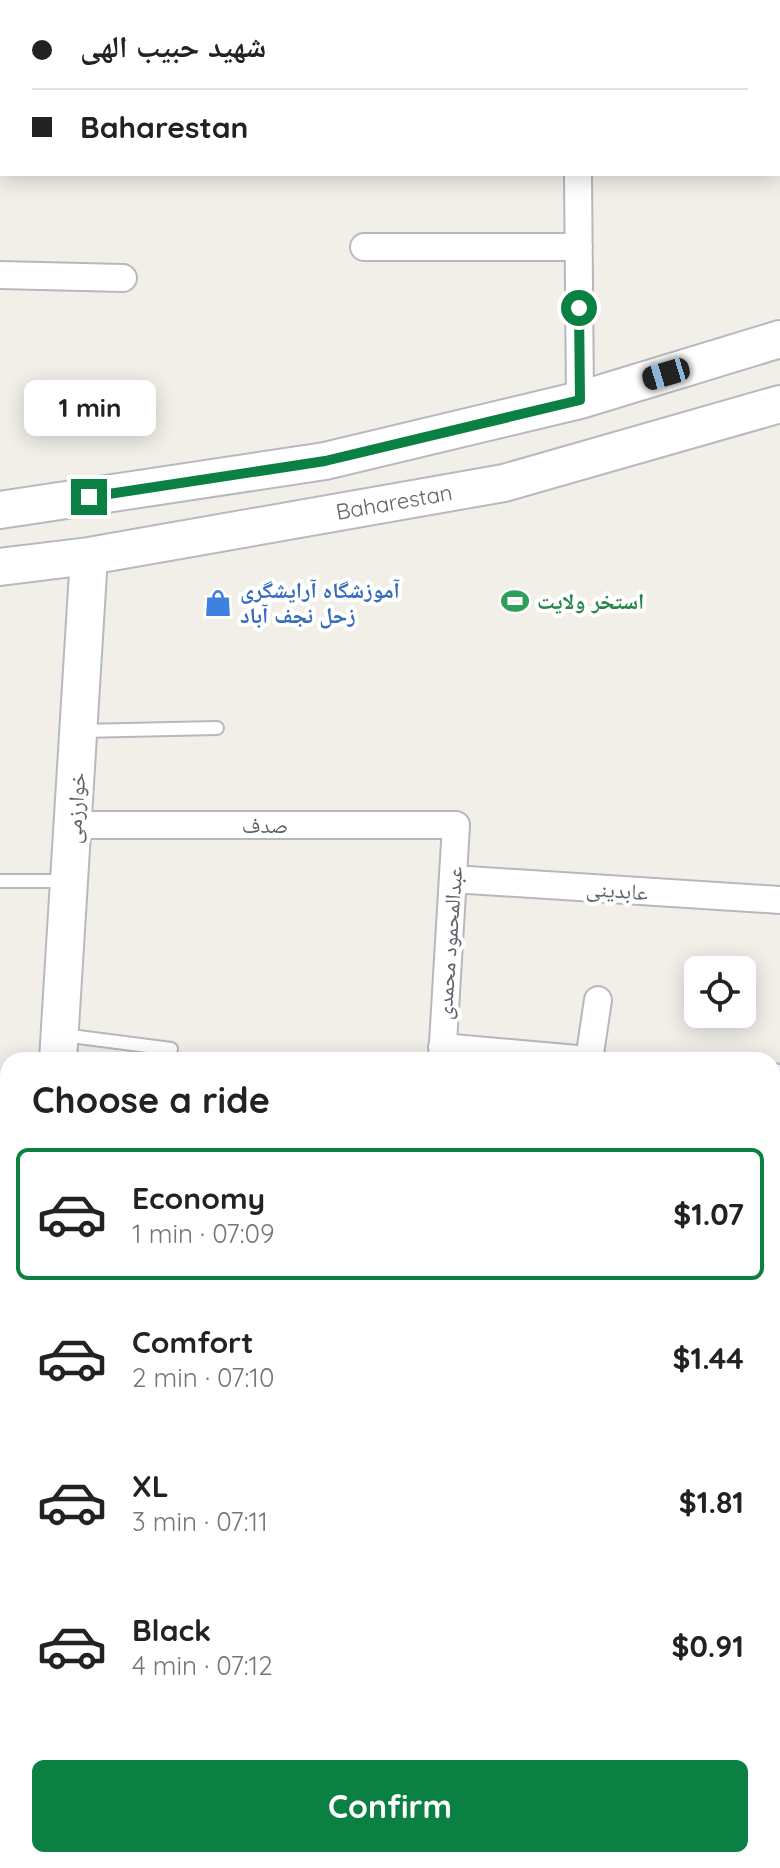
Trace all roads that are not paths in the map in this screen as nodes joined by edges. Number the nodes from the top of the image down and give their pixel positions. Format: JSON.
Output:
{"nodes":[{"id":1,"x":578,"y":176,"type":"edge"},
{"id":2,"x":364,"y":247,"type":"dead end"},
{"id":3,"x":579,"y":247,"type":"junction"},
{"id":4,"x":0,"y":275,"type":"edge"},
{"id":5,"x":123,"y":278,"type":"dead end"},
{"id":6,"x":780,"y":339,"type":"edge"},
{"id":7,"x":580,"y":400,"type":"junction"},
{"id":8,"x":780,"y":404,"type":"edge"},
{"id":9,"x":0,"y":510,"type":"edge"},
{"id":10,"x":89,"y":556,"type":"junction"},
{"id":11,"x":0,"y":567,"type":"edge"},
{"id":12,"x":217,"y":728,"type":"dead end"},
{"id":13,"x":80,"y":731,"type":"junction"},
{"id":14,"x":73,"y":825,"type":"junction"},
{"id":15,"x":456,"y":825,"type":"joint"},
{"id":16,"x":453,"y":879,"type":"junction"},
{"id":17,"x":0,"y":881,"type":"edge"},
{"id":18,"x":70,"y":881,"type":"junction"},
{"id":19,"x":780,"y":900,"type":"edge"},
{"id":20,"x":598,"y":1000,"type":"dead end"},
{"id":21,"x":59,"y":1048,"type":"edge"},
{"id":22,"x":171,"y":1049,"type":"dead end"},
{"id":23,"x":442,"y":1052,"type":"edge"},
{"id":24,"x":589,"y":1052,"type":"edge"}],
"edges":[{"from":1,"to":3,"type":"street"},
{"from":2,"to":3,"type":"street"},
{"from":3,"to":7,"type":"street"},
{"from":4,"to":5,"type":"street"},
{"from":6,"to":7,"type":"main road"},
{"from":7,"to":9,"type":"main road"},
{"from":8,"to":10,"type":"main road","name":"Baharestan"},
{"from":10,"to":11,"type":"main road","name":"Baharestan"},
{"from":10,"to":13,"type":"main road","name":"خوارزمی"},
{"from":12,"to":13,"type":"lane"},
{"from":13,"to":14,"type":"main road","name":"خوارزمی"},
{"from":14,"to":15,"type":"street","name":"صدف"},
{"from":14,"to":18,"type":"main road","name":"خوارزمی"},
{"from":15,"to":16,"type":"street","name":"عبدالمحمود محمدی"},
{"from":16,"to":19,"type":"street","name":"عابدینی"},
{"from":16,"to":23,"type":"street","name":"عبدالمحمود محمدی"},
{"from":17,"to":18,"type":"lane"},
{"from":18,"to":21,"type":"main road","name":"خوارزمی"},
{"from":20,"to":24,"type":"street"},
{"from":21,"to":22,"type":"lane"}]}
